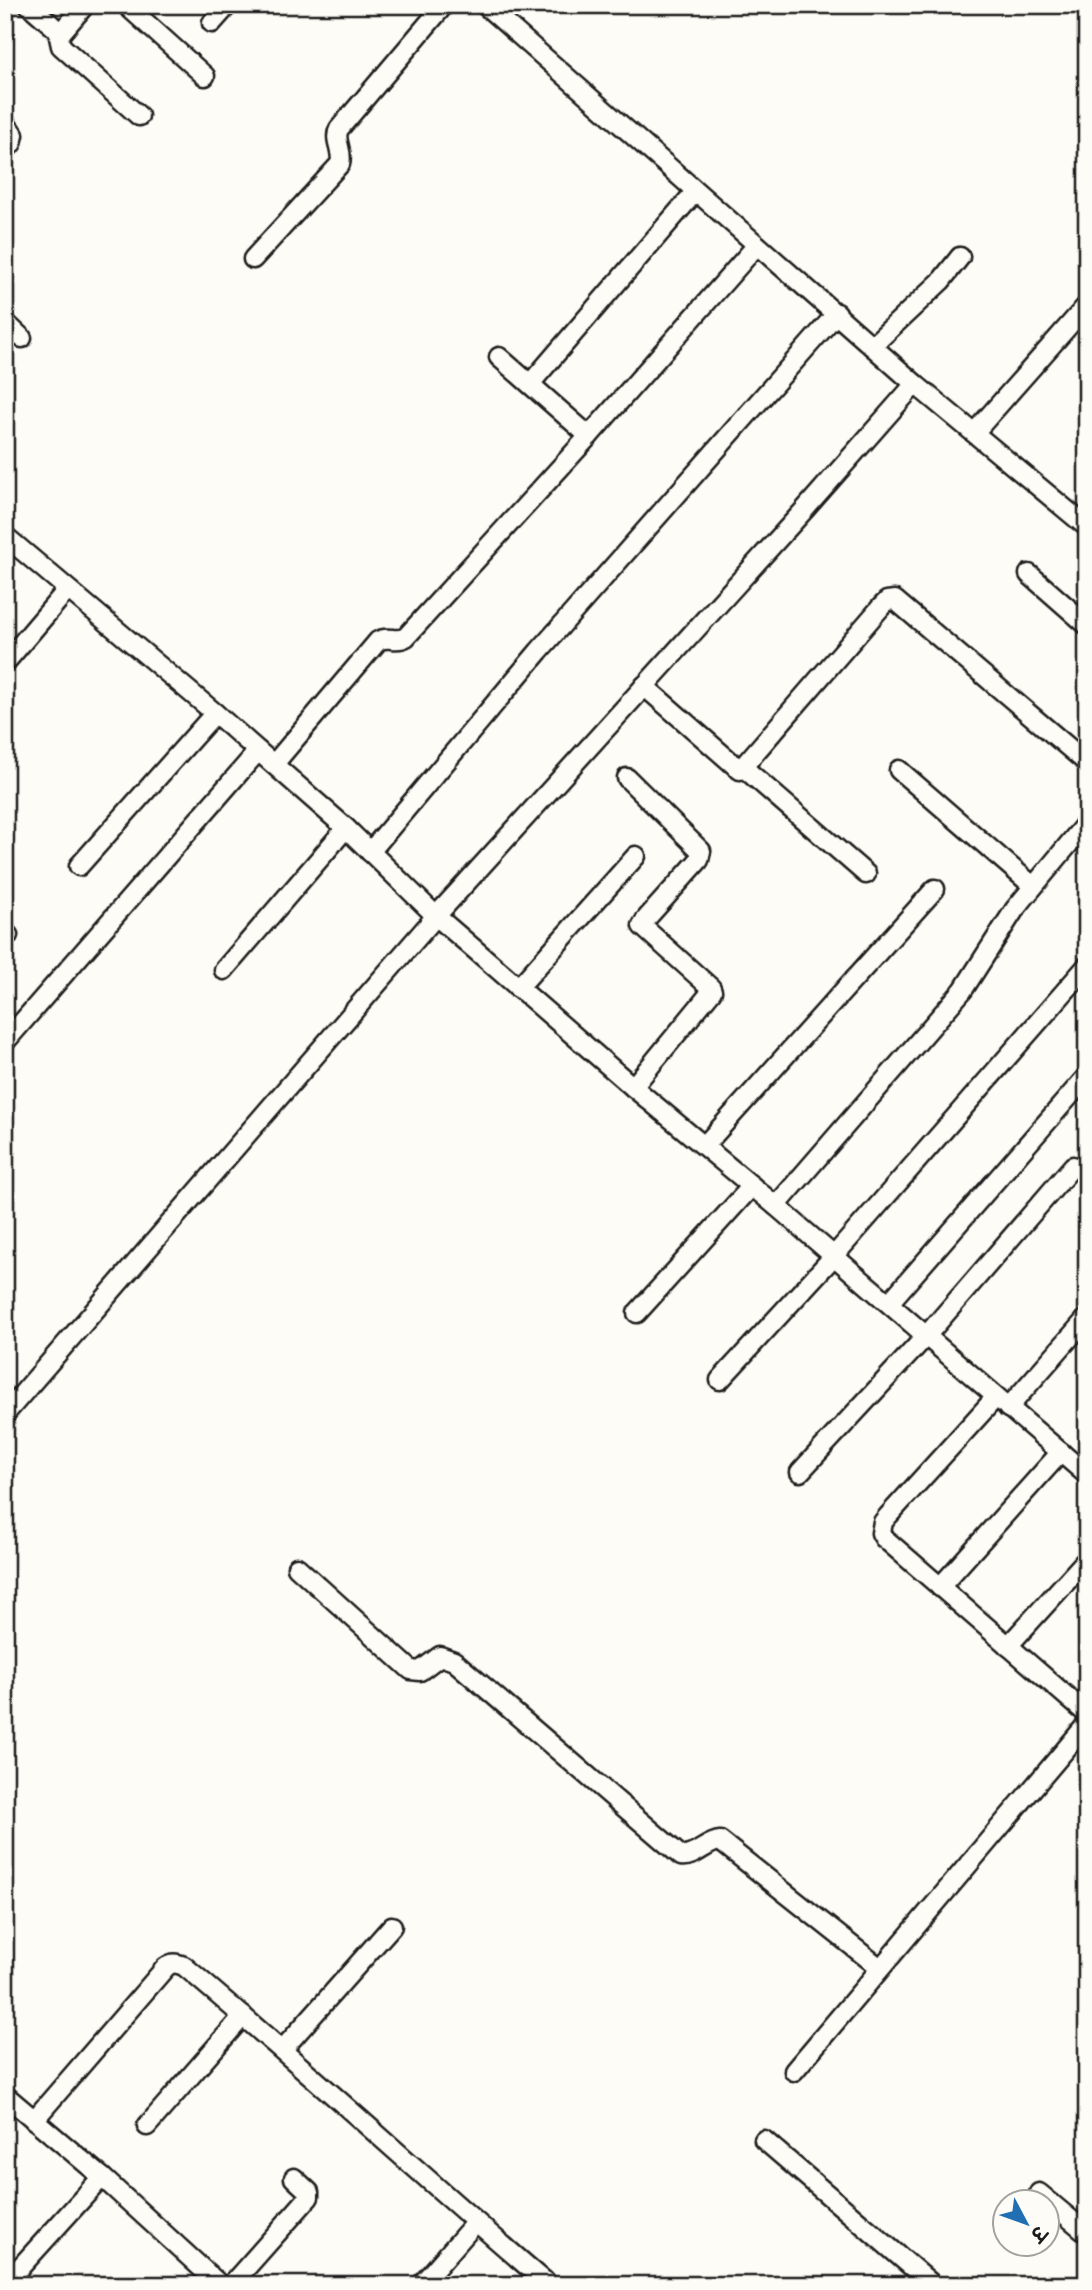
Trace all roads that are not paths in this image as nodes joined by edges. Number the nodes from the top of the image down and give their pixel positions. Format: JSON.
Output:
{"nodes":[{"id":1,"x":29,"y":5,"type":"edge"},
{"id":2,"x":85,"y":5,"type":"edge"},
{"id":3,"x":126,"y":5,"type":"edge"},
{"id":4,"x":228,"y":5,"type":"edge"},
{"id":5,"x":444,"y":5,"type":"edge"},
{"id":6,"x":485,"y":5,"type":"edge"},
{"id":7,"x":212,"y":23,"type":"dead end"},
{"id":8,"x":61,"y":33,"type":"junction"},
{"id":9,"x":205,"y":76,"type":"dead end"},
{"id":10,"x":139,"y":116,"type":"dead end"},
{"id":11,"x":5,"y":123,"type":"edge"},
{"id":12,"x":5,"y":151,"type":"edge"},
{"id":13,"x":695,"y":192,"type":"junction"},
{"id":14,"x":757,"y":245,"type":"junction"},
{"id":15,"x":960,"y":257,"type":"dead end"},
{"id":16,"x":253,"y":259,"type":"dead end"},
{"id":17,"x":1087,"y":305,"type":"edge"},
{"id":18,"x":837,"y":313,"type":"junction"},
{"id":19,"x":5,"y":322,"type":"edge"},
{"id":20,"x":22,"y":338,"type":"dead end"},
{"id":21,"x":872,"y":346,"type":"junction"},
{"id":22,"x":499,"y":357,"type":"dead end"},
{"id":23,"x":530,"y":384,"type":"junction"},
{"id":24,"x":915,"y":384,"type":"junction"},
{"id":25,"x":974,"y":433,"type":"junction"},
{"id":26,"x":589,"y":436,"type":"junction"},
{"id":27,"x":1087,"y":527,"type":"edge"},
{"id":28,"x":5,"y":536,"type":"edge"},
{"id":29,"x":1029,"y":574,"type":"dead end"},
{"id":30,"x":67,"y":590,"type":"junction"},
{"id":31,"x":1087,"y":625,"type":"edge"},
{"id":32,"x":5,"y":663,"type":"edge"},
{"id":33,"x":644,"y":686,"type":"junction"},
{"id":34,"x":215,"y":713,"type":"junction"},
{"id":35,"x":258,"y":751,"type":"junction"},
{"id":36,"x":1087,"y":763,"type":"edge"},
{"id":37,"x":274,"y":764,"type":"junction"},
{"id":38,"x":744,"y":768,"type":"junction"},
{"id":39,"x":899,"y":770,"type":"dead end"},
{"id":40,"x":627,"y":778,"type":"dead end"},
{"id":41,"x":1087,"y":822,"type":"edge"},
{"id":42,"x":346,"y":828,"type":"junction"},
{"id":43,"x":370,"y":852,"type":"junction"},
{"id":44,"x":636,"y":856,"type":"dead end"},
{"id":45,"x":79,"y":866,"type":"dead end"},
{"id":46,"x":866,"y":874,"type":"dead end"},
{"id":47,"x":1033,"y":886,"type":"junction"},
{"id":48,"x":935,"y":889,"type":"dead end"},
{"id":49,"x":436,"y":916,"type":"junction"},
{"id":50,"x":1087,"y":966,"type":"edge"},
{"id":51,"x":223,"y":970,"type":"dead end"},
{"id":52,"x":519,"y":988,"type":"junction"},
{"id":53,"x":5,"y":1042,"type":"edge"},
{"id":54,"x":1087,"y":1076,"type":"edge"},
{"id":55,"x":633,"y":1087,"type":"junction"},
{"id":56,"x":705,"y":1145,"type":"junction"},
{"id":57,"x":1073,"y":1166,"type":"dead end"},
{"id":58,"x":752,"y":1186,"type":"junction"},
{"id":59,"x":776,"y":1206,"type":"junction"},
{"id":60,"x":834,"y":1256,"type":"junction"},
{"id":61,"x":889,"y":1303,"type":"junction"},
{"id":62,"x":637,"y":1313,"type":"dead end"},
{"id":63,"x":1087,"y":1318,"type":"edge"},
{"id":64,"x":927,"y":1335,"type":"junction"},
{"id":65,"x":720,"y":1380,"type":"dead end"},
{"id":66,"x":1002,"y":1402,"type":"junction"},
{"id":67,"x":5,"y":1413,"type":"edge"},
{"id":68,"x":1061,"y":1452,"type":"junction"},
{"id":69,"x":800,"y":1472,"type":"dead end"},
{"id":70,"x":1087,"y":1475,"type":"edge"},
{"id":71,"x":1087,"y":1559,"type":"edge"},
{"id":72,"x":297,"y":1567,"type":"dead end"},
{"id":73,"x":940,"y":1587,"type":"junction"},
{"id":74,"x":1008,"y":1646,"type":"junction"},
{"id":75,"x":1087,"y":1714,"type":"edge"},
{"id":76,"x":1087,"y":1724,"type":"edge"},
{"id":77,"x":392,"y":1926,"type":"dead end"},
{"id":78,"x":880,"y":1968,"type":"junction"},
{"id":79,"x":243,"y":2016,"type":"junction"},
{"id":80,"x":283,"y":2049,"type":"junction"},
{"id":81,"x":794,"y":2071,"type":"dead end"},
{"id":82,"x":5,"y":2095,"type":"edge"},
{"id":83,"x":34,"y":2120,"type":"junction"},
{"id":84,"x":147,"y":2126,"type":"dead end"},
{"id":85,"x":764,"y":2140,"type":"dead end"},
{"id":86,"x":102,"y":2177,"type":"junction"},
{"id":87,"x":293,"y":2178,"type":"dead end"},
{"id":88,"x":1060,"y":2210,"type":"edge"},
{"id":89,"x":475,"y":2222,"type":"junction"},
{"id":90,"x":1087,"y":2233,"type":"edge"},
{"id":91,"x":210,"y":2282,"type":"edge"},
{"id":92,"x":5,"y":2284,"type":"edge"},
{"id":93,"x":231,"y":2285,"type":"edge"},
{"id":94,"x":421,"y":2285,"type":"edge"},
{"id":95,"x":549,"y":2285,"type":"edge"},
{"id":96,"x":933,"y":2285,"type":"edge"}],
"edges":[{"from":1,"to":8,"type":"street"},
{"from":2,"to":8,"type":"street"},
{"from":3,"to":9,"type":"street"},
{"from":4,"to":7,"type":"street"},
{"from":5,"to":16,"type":"street"},
{"from":6,"to":13,"type":"street"},
{"from":8,"to":10,"type":"street"},
{"from":11,"to":12,"type":"street"},
{"from":13,"to":14,"type":"street"},
{"from":13,"to":23,"type":"street"},
{"from":14,"to":18,"type":"street"},
{"from":14,"to":26,"type":"street"},
{"from":15,"to":21,"type":"street"},
{"from":17,"to":25,"type":"street"},
{"from":18,"to":21,"type":"street"},
{"from":18,"to":43,"type":"street"},
{"from":19,"to":20,"type":"street"},
{"from":21,"to":24,"type":"street"},
{"from":22,"to":23,"type":"street"},
{"from":23,"to":26,"type":"street"},
{"from":24,"to":25,"type":"street"},
{"from":24,"to":33,"type":"street"},
{"from":25,"to":27,"type":"street"},
{"from":26,"to":37,"type":"street"},
{"from":28,"to":30,"type":"street"},
{"from":29,"to":31,"type":"street"},
{"from":30,"to":32,"type":"street"},
{"from":30,"to":34,"type":"street"},
{"from":33,"to":38,"type":"street"},
{"from":33,"to":49,"type":"street"},
{"from":34,"to":35,"type":"street"},
{"from":34,"to":45,"type":"street"},
{"from":35,"to":37,"type":"street"},
{"from":35,"to":53,"type":"street"},
{"from":36,"to":38,"type":"street"},
{"from":37,"to":42,"type":"street"},
{"from":38,"to":46,"type":"street"},
{"from":39,"to":47,"type":"street"},
{"from":40,"to":55,"type":"street"},
{"from":41,"to":47,"type":"street"},
{"from":42,"to":43,"type":"street"},
{"from":42,"to":51,"type":"street"},
{"from":43,"to":49,"type":"street"},
{"from":44,"to":52,"type":"street"},
{"from":47,"to":59,"type":"street"},
{"from":48,"to":56,"type":"street"},
{"from":49,"to":52,"type":"street"},
{"from":49,"to":67,"type":"street"},
{"from":50,"to":60,"type":"street"},
{"from":52,"to":55,"type":"street"},
{"from":54,"to":61,"type":"street"},
{"from":55,"to":56,"type":"street"},
{"from":56,"to":58,"type":"street"},
{"from":57,"to":64,"type":"street"},
{"from":58,"to":59,"type":"street"},
{"from":58,"to":62,"type":"street"},
{"from":59,"to":60,"type":"street"},
{"from":60,"to":61,"type":"street"},
{"from":60,"to":65,"type":"street"},
{"from":61,"to":64,"type":"street"},
{"from":63,"to":66,"type":"street"},
{"from":64,"to":66,"type":"street"},
{"from":64,"to":69,"type":"street"},
{"from":66,"to":68,"type":"street"},
{"from":66,"to":73,"type":"street"},
{"from":68,"to":70,"type":"street"},
{"from":68,"to":73,"type":"street"},
{"from":71,"to":74,"type":"street"},
{"from":72,"to":78,"type":"street"},
{"from":73,"to":74,"type":"street"},
{"from":74,"to":75,"type":"street"},
{"from":76,"to":78,"type":"street"},
{"from":77,"to":80,"type":"street"},
{"from":78,"to":81,"type":"street"},
{"from":79,"to":80,"type":"street"},
{"from":79,"to":83,"type":"street"},
{"from":79,"to":84,"type":"street"},
{"from":80,"to":89,"type":"street"},
{"from":82,"to":83,"type":"street"},
{"from":83,"to":86,"type":"street"},
{"from":85,"to":96,"type":"street"},
{"from":86,"to":91,"type":"street"},
{"from":86,"to":92,"type":"street"},
{"from":87,"to":93,"type":"street"},
{"from":88,"to":90,"type":"street"},
{"from":89,"to":94,"type":"street"},
{"from":89,"to":95,"type":"street"}]}
